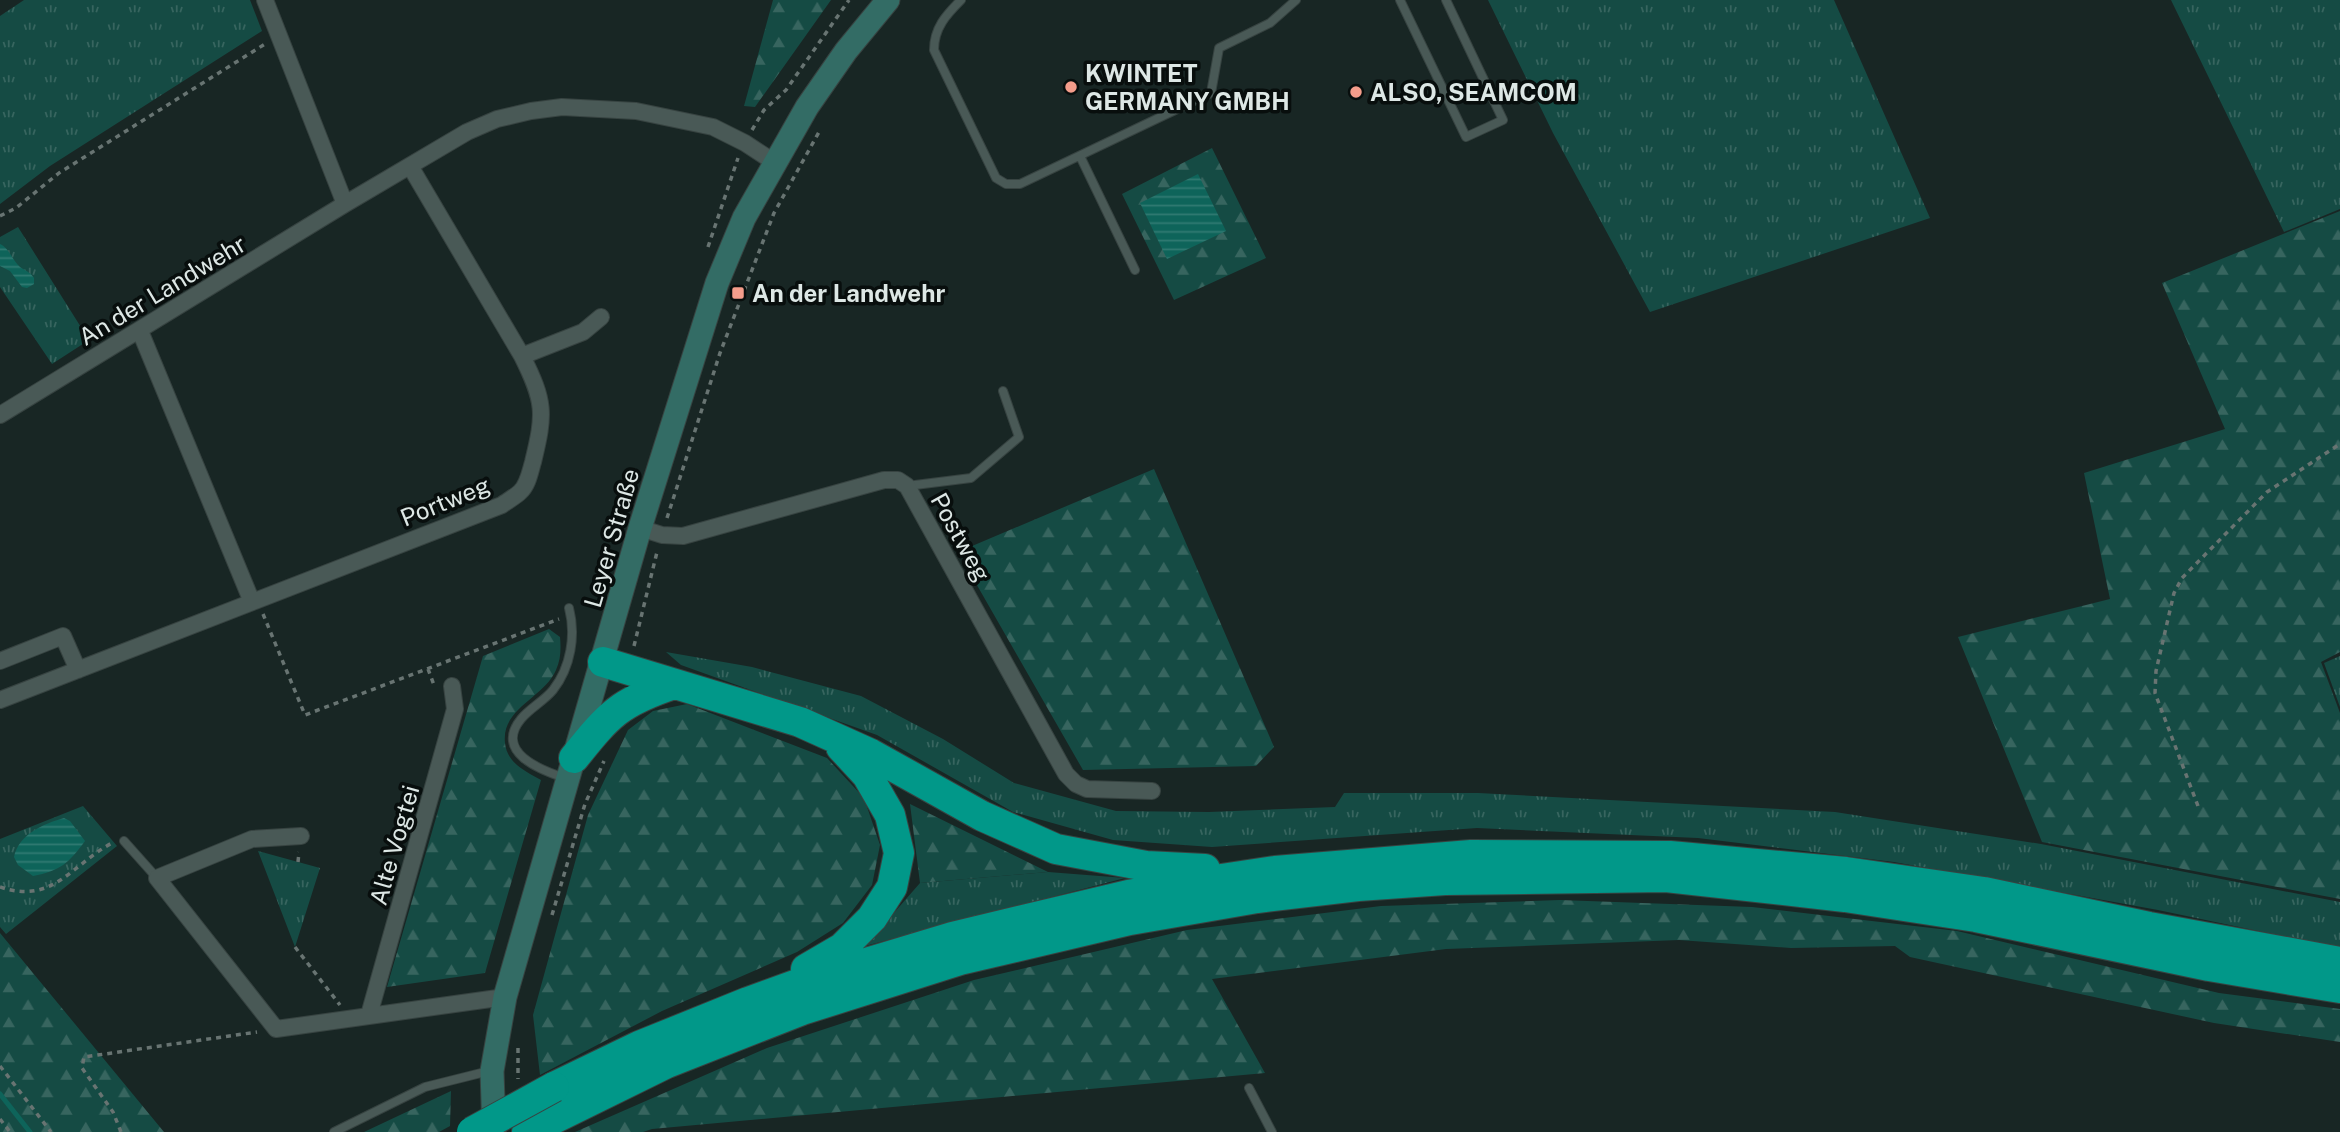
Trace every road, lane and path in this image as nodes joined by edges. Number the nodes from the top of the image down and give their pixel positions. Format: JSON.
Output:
{"nodes":[{"id":1,"x":265,"y":0,"type":"edge"},
{"id":2,"x":849,"y":0,"type":"edge"},
{"id":3,"x":888,"y":0,"type":"edge"},
{"id":4,"x":961,"y":0,"type":"edge"},
{"id":5,"x":1296,"y":0,"type":"edge"},
{"id":6,"x":1400,"y":0,"type":"edge"},
{"id":7,"x":1446,"y":0,"type":"edge"},
{"id":8,"x":278,"y":36,"type":"junction"},
{"id":9,"x":821,"y":127,"type":"dead end"},
{"id":10,"x":745,"y":143,"type":"junction"},
{"id":11,"x":1080,"y":156,"type":"junction"},
{"id":12,"x":775,"y":162,"type":"junction"},
{"id":13,"x":410,"y":166,"type":"junction"},
{"id":14,"x":345,"y":204,"type":"junction"},
{"id":15,"x":0,"y":216,"type":"edge"},
{"id":16,"x":1135,"y":271,"type":"dead end"},
{"id":17,"x":601,"y":317,"type":"dead end"},
{"id":18,"x":140,"y":331,"type":"junction"},
{"id":19,"x":522,"y":356,"type":"junction"},
{"id":20,"x":1003,"y":391,"type":"dead end"},
{"id":21,"x":0,"y":415,"type":"edge"},
{"id":22,"x":2340,"y":444,"type":"edge"},
{"id":23,"x":907,"y":486,"type":"junction"},
{"id":24,"x":640,"y":528,"type":"junction"},
{"id":25,"x":662,"y":535,"type":"junction"},
{"id":26,"x":255,"y":601,"type":"junction"},
{"id":27,"x":570,"y":611,"type":"joint"},
{"id":28,"x":0,"y":661,"type":"edge"},
{"id":29,"x":616,"y":666,"type":"junction"},
{"id":30,"x":78,"y":670,"type":"junction"},
{"id":31,"x":674,"y":684,"type":"junction"},
{"id":32,"x":452,"y":686,"type":"dead end"},
{"id":33,"x":0,"y":700,"type":"edge"},
{"id":34,"x":832,"y":737,"type":"junction"},
{"id":35,"x":606,"y":758,"type":"dead end"},
{"id":36,"x":571,"y":768,"type":"junction"},
{"id":37,"x":1152,"y":792,"type":"dead end"},
{"id":38,"x":2199,"y":806,"type":"dead end"},
{"id":39,"x":301,"y":836,"type":"dead end"},
{"id":40,"x":124,"y":841,"type":"joint"},
{"id":41,"x":1275,"y":871,"type":"junction"},
{"id":42,"x":157,"y":878,"type":"junction"},
{"id":43,"x":0,"y":887,"type":"edge"},
{"id":44,"x":551,"y":918,"type":"dead end"},
{"id":45,"x":295,"y":947,"type":"dead end"},
{"id":46,"x":2340,"y":962,"type":"edge"},
{"id":47,"x":2340,"y":988,"type":"edge"},
{"id":48,"x":505,"y":998,"type":"junction"},
{"id":49,"x":748,"y":1002,"type":"junction"},
{"id":50,"x":369,"y":1015,"type":"junction"},
{"id":51,"x":350,"y":1018,"type":"junction"},
{"id":52,"x":276,"y":1029,"type":"junction"},
{"id":53,"x":518,"y":1036,"type":"dead end"},
{"id":54,"x":0,"y":1066,"type":"edge"},
{"id":55,"x":492,"y":1071,"type":"junction"},
{"id":56,"x":1249,"y":1087,"type":"dead end"},
{"id":57,"x":518,"y":1091,"type":"dead end"},
{"id":58,"x":554,"y":1102,"type":"junction"},
{"id":59,"x":0,"y":1119,"type":"edge"},
{"id":60,"x":10,"y":1132,"type":"edge"},
{"id":61,"x":51,"y":1132,"type":"edge"},
{"id":62,"x":121,"y":1132,"type":"edge"},
{"id":63,"x":334,"y":1132,"type":"edge"},
{"id":64,"x":472,"y":1132,"type":"edge"},
{"id":65,"x":494,"y":1132,"type":"edge"},
{"id":66,"x":527,"y":1132,"type":"edge"},
{"id":67,"x":1272,"y":1132,"type":"edge"}],
"edges":[{"from":1,"to":8,"type":"street"},
{"from":2,"to":10,"type":"path"},
{"from":3,"to":12,"type":"street","name":"Leyer Straße"},
{"from":4,"to":11,"type":"lane"},
{"from":5,"to":11,"type":"lane"},
{"from":6,"to":7,"type":"lane"},
{"from":8,"to":14,"type":"street"},
{"from":8,"to":15,"type":"path"},
{"from":9,"to":25,"type":"path"},
{"from":10,"to":12,"type":"street","name":"An der Landwehr"},
{"from":10,"to":13,"type":"street","name":"An der Landwehr"},
{"from":11,"to":16,"type":"lane"},
{"from":12,"to":24,"type":"street","name":"Leyer Straße"},
{"from":13,"to":14,"type":"street","name":"An der Landwehr"},
{"from":13,"to":19,"type":"street","name":"Portweg"},
{"from":14,"to":18,"type":"street","name":"An der Landwehr"},
{"from":17,"to":19,"type":"street"},
{"from":18,"to":21,"type":"street","name":"An der Landwehr"},
{"from":18,"to":26,"type":"street"},
{"from":19,"to":26,"type":"street","name":"Portweg"},
{"from":20,"to":23,"type":"lane"},
{"from":22,"to":38,"type":"path"},
{"from":23,"to":25,"type":"street","name":"Postweg"},
{"from":23,"to":37,"type":"street","name":"Postweg"},
{"from":24,"to":25,"type":"street","name":"Postweg"},
{"from":24,"to":29,"type":"street","name":"Leyer Straße"},
{"from":25,"to":29,"type":"path"},
{"from":26,"to":27,"type":"path"},
{"from":26,"to":30,"type":"street","name":"Portweg"},
{"from":27,"to":36,"type":"lane"},
{"from":28,"to":30,"type":"street"},
{"from":29,"to":31,"type":"highway"},
{"from":29,"to":36,"type":"street","name":"Leyer Straße"},
{"from":30,"to":33,"type":"street","name":"Portweg"},
{"from":31,"to":34,"type":"highway"},
{"from":31,"to":36,"type":"highway"},
{"from":32,"to":50,"type":"street","name":"Alte Vogtei"},
{"from":34,"to":41,"type":"highway"},
{"from":34,"to":49,"type":"highway"},
{"from":35,"to":44,"type":"path"},
{"from":36,"to":48,"type":"street","name":"Leyer Straße"},
{"from":39,"to":42,"type":"street"},
{"from":40,"to":42,"type":"lane"},
{"from":40,"to":43,"type":"path"},
{"from":41,"to":46,"type":"highway"},
{"from":41,"to":49,"type":"highway"},
{"from":42,"to":52,"type":"street"},
{"from":45,"to":51,"type":"path"},
{"from":47,"to":58,"type":"highway"},
{"from":48,"to":50,"type":"street"},
{"from":48,"to":55,"type":"street","name":"Leyer Straße"},
{"from":49,"to":58,"type":"highway"},
{"from":50,"to":51,"type":"street"},
{"from":51,"to":52,"type":"street"},
{"from":52,"to":62,"type":"path"},
{"from":53,"to":57,"type":"path"},
{"from":54,"to":61,"type":"path"},
{"from":55,"to":63,"type":"lane"},
{"from":55,"to":65,"type":"street","name":"Leyer Straße"},
{"from":56,"to":67,"type":"lane"},
{"from":58,"to":64,"type":"highway","bridge":true},
{"from":58,"to":66,"type":"highway"},
{"from":59,"to":60,"type":"path"}]}
